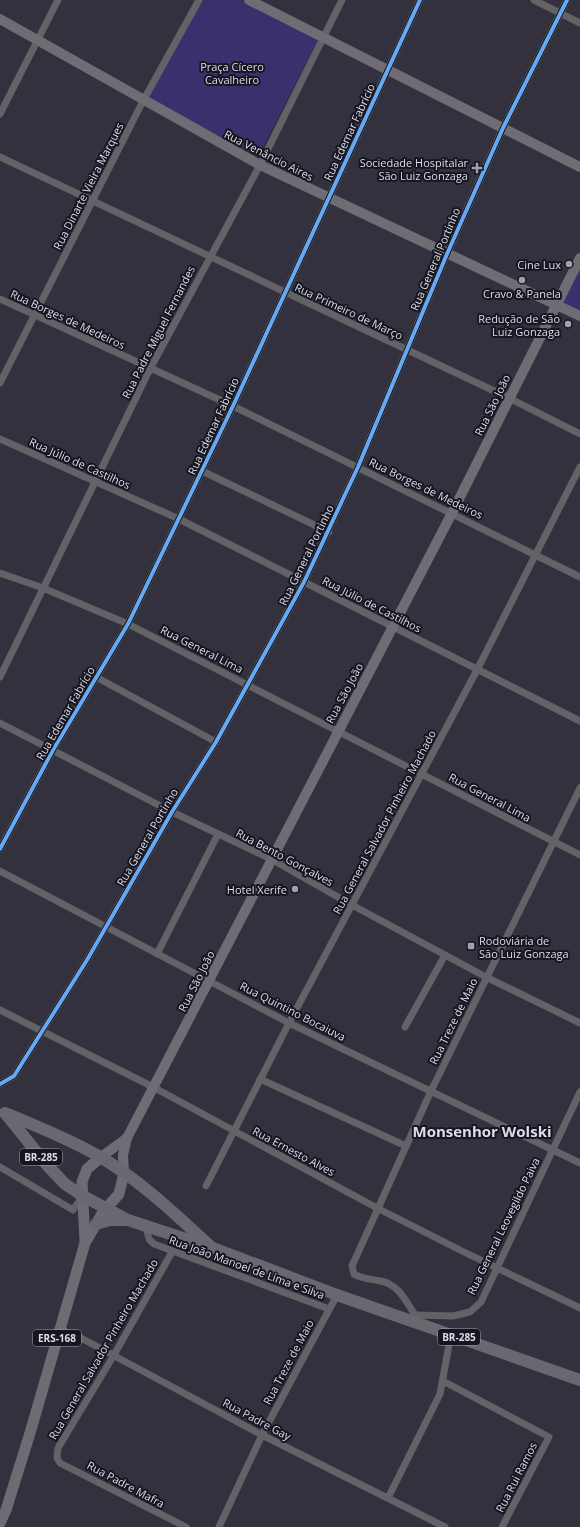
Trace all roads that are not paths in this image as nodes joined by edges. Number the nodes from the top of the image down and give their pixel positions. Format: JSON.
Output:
{"nodes":[{"id":1,"x":58,"y":0,"type":"edge"},
{"id":2,"x":199,"y":0,"type":"edge"},
{"id":3,"x":249,"y":0,"type":"edge"},
{"id":4,"x":342,"y":0,"type":"edge"},
{"id":5,"x":420,"y":0,"type":"edge"},
{"id":6,"x":534,"y":0,"type":"edge"},
{"id":7,"x":566,"y":0,"type":"edge"},
{"id":8,"x":560,"y":13,"type":"junction"},
{"id":9,"x":0,"y":19,"type":"edge"},
{"id":10,"x":580,"y":23,"type":"edge"},
{"id":11,"x":323,"y":38,"type":"junction"},
{"id":12,"x":37,"y":40,"type":"junction"},
{"id":13,"x":388,"y":71,"type":"junction"},
{"id":14,"x":143,"y":101,"type":"junction"},
{"id":15,"x":0,"y":114,"type":"edge"},
{"id":16,"x":503,"y":128,"type":"junction"},
{"id":17,"x":0,"y":157,"type":"edge"},
{"id":18,"x":260,"y":165,"type":"junction"},
{"id":19,"x":580,"y":167,"type":"edge"},
{"id":20,"x":328,"y":198,"type":"junction"},
{"id":21,"x":93,"y":201,"type":"junction"},
{"id":22,"x":447,"y":254,"type":"junction"},
{"id":23,"x":209,"y":257,"type":"junction"},
{"id":24,"x":580,"y":258,"type":"edge"},
{"id":25,"x":284,"y":293,"type":"junction"},
{"id":26,"x":0,"y":300,"type":"edge"},
{"id":27,"x":556,"y":304,"type":"junction"},
{"id":28,"x":34,"y":316,"type":"junction"},
{"id":29,"x":580,"y":316,"type":"edge"},
{"id":30,"x":406,"y":349,"type":"junction"},
{"id":31,"x":150,"y":369,"type":"junction"},
{"id":32,"x":0,"y":383,"type":"edge"},
{"id":33,"x":509,"y":398,"type":"junction"},
{"id":34,"x":233,"y":406,"type":"junction"},
{"id":35,"x":580,"y":434,"type":"edge"},
{"id":36,"x":0,"y":439,"type":"edge"},
{"id":37,"x":358,"y":467,"type":"junction"},
{"id":38,"x":580,"y":468,"type":"edge"},
{"id":39,"x":202,"y":471,"type":"junction"},
{"id":40,"x":96,"y":482,"type":"junction"},
{"id":41,"x":452,"y":513,"type":"junction"},
{"id":42,"x":179,"y":519,"type":"junction"},
{"id":43,"x":329,"y":532,"type":"junction"},
{"id":44,"x":535,"y":554,"type":"junction"},
{"id":45,"x":0,"y":573,"type":"edge"},
{"id":46,"x":580,"y":577,"type":"edge"},
{"id":47,"x":304,"y":582,"type":"junction"},
{"id":48,"x":44,"y":588,"type":"junction"},
{"id":49,"x":128,"y":624,"type":"junction"},
{"id":50,"x":392,"y":626,"type":"junction"},
{"id":51,"x":477,"y":670,"type":"junction"},
{"id":52,"x":0,"y":677,"type":"edge"},
{"id":53,"x":96,"y":677,"type":"junction"},
{"id":54,"x":248,"y":686,"type":"junction"},
{"id":55,"x":580,"y":721,"type":"edge"},
{"id":56,"x":0,"y":723,"type":"edge"},
{"id":57,"x":338,"y":730,"type":"junction"},
{"id":58,"x":216,"y":742,"type":"junction"},
{"id":59,"x":53,"y":750,"type":"junction"},
{"id":60,"x":422,"y":774,"type":"junction"},
{"id":61,"x":580,"y":788,"type":"edge"},
{"id":62,"x":172,"y":812,"type":"junction"},
{"id":63,"x":218,"y":834,"type":"junction"},
{"id":64,"x":554,"y":842,"type":"junction"},
{"id":65,"x":0,"y":849,"type":"edge"},
{"id":66,"x":580,"y":856,"type":"edge"},
{"id":67,"x":271,"y":859,"type":"junction"},
{"id":68,"x":0,"y":870,"type":"edge"},
{"id":69,"x":352,"y":905,"type":"junction"},
{"id":70,"x":106,"y":925,"type":"junction"},
{"id":71,"x":157,"y":954,"type":"junction"},
{"id":72,"x":445,"y":955,"type":"junction"},
{"id":73,"x":486,"y":977,"type":"junction"},
{"id":74,"x":210,"y":981,"type":"junction"},
{"id":75,"x":0,"y":1010,"type":"edge"},
{"id":76,"x":289,"y":1023,"type":"junction"},
{"id":77,"x":580,"y":1023,"type":"edge"},
{"id":78,"x":405,"y":1027,"type":"dead end"},
{"id":79,"x":43,"y":1032,"type":"junction"},
{"id":80,"x":260,"y":1079,"type":"junction"},
{"id":81,"x":0,"y":1084,"type":"edge"},
{"id":82,"x":153,"y":1087,"type":"junction"},
{"id":83,"x":431,"y":1091,"type":"junction"},
{"id":84,"x":580,"y":1092,"type":"edge"},
{"id":85,"x":3,"y":1111,"type":"edge"},
{"id":86,"x":233,"y":1131,"type":"junction"},
{"id":87,"x":127,"y":1138,"type":"junction"},
{"id":88,"x":406,"y":1146,"type":"junction"},
{"id":89,"x":553,"y":1150,"type":"junction"},
{"id":90,"x":101,"y":1157,"type":"junction"},
{"id":91,"x":580,"y":1163,"type":"edge"},
{"id":92,"x":0,"y":1167,"type":"edge"},
{"id":93,"x":124,"y":1173,"type":"junction"},
{"id":94,"x":206,"y":1186,"type":"dead end"},
{"id":95,"x":83,"y":1196,"type":"junction"},
{"id":96,"x":377,"y":1208,"type":"junction"},
{"id":97,"x":106,"y":1209,"type":"junction"},
{"id":98,"x":128,"y":1220,"type":"junction"},
{"id":99,"x":96,"y":1224,"type":"junction"},
{"id":100,"x":146,"y":1226,"type":"junction"},
{"id":101,"x":85,"y":1243,"type":"junction"},
{"id":102,"x":213,"y":1248,"type":"junction"},
{"id":103,"x":172,"y":1252,"type":"junction"},
{"id":104,"x":497,"y":1268,"type":"junction"},
{"id":105,"x":337,"y":1294,"type":"junction"},
{"id":106,"x":580,"y":1308,"type":"edge"},
{"id":107,"x":329,"y":1309,"type":"junction"},
{"id":108,"x":414,"y":1318,"type":"junction"},
{"id":109,"x":59,"y":1330,"type":"junction"},
{"id":110,"x":451,"y":1334,"type":"junction"},
{"id":111,"x":114,"y":1356,"type":"junction"},
{"id":112,"x":580,"y":1380,"type":"edge"},
{"id":113,"x":443,"y":1381,"type":"junction"},
{"id":114,"x":262,"y":1435,"type":"junction"},
{"id":115,"x":57,"y":1458,"type":"joint"},
{"id":116,"x":388,"y":1498,"type":"junction"},
{"id":117,"x":0,"y":1523,"type":"edge"},
{"id":118,"x":186,"y":1527,"type":"edge"},
{"id":119,"x":219,"y":1527,"type":"edge"},
{"id":120,"x":444,"y":1527,"type":"edge"},
{"id":121,"x":502,"y":1527,"type":"edge"}],
"edges":[{"from":1,"to":12,"type":"street"},
{"from":2,"to":14,"type":"street","name":"Rua Dinarte Vieira Marques"},
{"from":3,"to":11,"type":"main road"},
{"from":4,"to":11,"type":"street","name":"Rua Padre Miguel Fernandes"},
{"from":5,"to":13,"type":"street","name":"Rua Edemar Fabrício"},
{"from":6,"to":8,"type":"street"},
{"from":7,"to":8,"type":"street","name":"Rua General Portinho"},
{"from":8,"to":10,"type":"street"},
{"from":8,"to":16,"type":"street","name":"Rua General Portinho"},
{"from":9,"to":12,"type":"main road","name":"Rua Venâncio Aires"},
{"from":11,"to":13,"type":"main road"},
{"from":11,"to":18,"type":"street","name":"Rua Padre Miguel Fernandes"},
{"from":12,"to":14,"type":"main road","name":"Rua Venâncio Aires"},
{"from":12,"to":15,"type":"street"},
{"from":13,"to":16,"type":"main road"},
{"from":13,"to":20,"type":"street","name":"Rua Edemar Fabrício"},
{"from":14,"to":18,"type":"main road","name":"Rua Venâncio Aires"},
{"from":14,"to":21,"type":"street","name":"Rua Dinarte Vieira Marques"},
{"from":16,"to":19,"type":"main road"},
{"from":16,"to":22,"type":"street","name":"Rua General Portinho"},
{"from":17,"to":21,"type":"street","name":"Rua Primeiro de Março"},
{"from":18,"to":20,"type":"main road","name":"Rua Venâncio Aires"},
{"from":18,"to":23,"type":"street","name":"Rua Padre Miguel Fernandes"},
{"from":20,"to":22,"type":"main road","name":"Rua Venâncio Aires"},
{"from":20,"to":25,"type":"street","name":"Rua Edemar Fabrício"},
{"from":21,"to":23,"type":"street","name":"Rua Primeiro de Março"},
{"from":21,"to":28,"type":"street","name":"Rua Dinarte Vieira Marques"},
{"from":22,"to":27,"type":"main road","name":"Rua Venâncio Aires"},
{"from":22,"to":30,"type":"street","name":"Rua General Portinho"},
{"from":23,"to":25,"type":"street","name":"Rua Primeiro de Março"},
{"from":23,"to":31,"type":"street","name":"Rua Padre Miguel Fernandes"},
{"from":24,"to":27,"type":"main road","name":"Rua São João"},
{"from":25,"to":30,"type":"street","name":"Rua Primeiro de Março"},
{"from":25,"to":34,"type":"street","name":"Rua Edemar Fabrício"},
{"from":26,"to":28,"type":"street","name":"Rua Borges de Medeiros"},
{"from":27,"to":29,"type":"main road","name":"Rua Venâncio Aires"},
{"from":27,"to":33,"type":"main road","name":"Rua São João"},
{"from":28,"to":31,"type":"street","name":"Rua Borges de Medeiros"},
{"from":28,"to":32,"type":"street","name":"Rua Dinarte Vieira Marques"},
{"from":30,"to":33,"type":"street","name":"Rua Primeiro de Março"},
{"from":30,"to":37,"type":"street","name":"Rua General Portinho"},
{"from":31,"to":34,"type":"street","name":"Rua Borges de Medeiros"},
{"from":31,"to":40,"type":"street","name":"Rua Padre Miguel Fernandes"},
{"from":33,"to":35,"type":"street","name":"Rua Primeiro de Março"},
{"from":33,"to":41,"type":"main road","name":"Rua São João"},
{"from":34,"to":37,"type":"street","name":"Rua Borges de Medeiros"},
{"from":34,"to":39,"type":"street","name":"Rua Edemar Fabrício"},
{"from":36,"to":40,"type":"street","name":"Rua Júlio de Castilhos"},
{"from":37,"to":41,"type":"street","name":"Rua Borges de Medeiros"},
{"from":37,"to":43,"type":"street","name":"Rua General Portinho"},
{"from":38,"to":44,"type":"street","name":"Rua General Salvador Pinheiro Machado"},
{"from":39,"to":42,"type":"street","name":"Rua Edemar Fabrício"},
{"from":39,"to":43,"type":"street"},
{"from":40,"to":42,"type":"street","name":"Rua Júlio de Castilhos"},
{"from":40,"to":48,"type":"street","name":"Rua Padre Miguel Fernandes"},
{"from":41,"to":44,"type":"street","name":"Rua Borges de Medeiros"},
{"from":41,"to":50,"type":"main road","name":"Rua São João"},
{"from":42,"to":47,"type":"street","name":"Rua Júlio de Castilhos"},
{"from":42,"to":49,"type":"street","name":"Rua Edemar Fabrício"},
{"from":43,"to":47,"type":"street","name":"Rua General Portinho"},
{"from":44,"to":46,"type":"street","name":"Rua Borges de Medeiros"},
{"from":44,"to":51,"type":"street","name":"Rua General Salvador Pinheiro Machado"},
{"from":45,"to":48,"type":"street","name":"Rua General Lima"},
{"from":47,"to":50,"type":"street","name":"Rua Júlio de Castilhos"},
{"from":47,"to":54,"type":"street","name":"Rua General Portinho"},
{"from":48,"to":49,"type":"street","name":"Rua General Lima"},
{"from":48,"to":52,"type":"street","name":"Rua Padre Miguel Fernandes"},
{"from":49,"to":53,"type":"street","name":"Rua Edemar Fabrício"},
{"from":49,"to":54,"type":"street","name":"Rua General Lima"},
{"from":50,"to":51,"type":"street","name":"Rua Júlio de Castilhos"},
{"from":50,"to":57,"type":"main road","name":"Rua São João"},
{"from":51,"to":55,"type":"street","name":"Rua Júlio de Castilhos"},
{"from":51,"to":60,"type":"street","name":"Rua General Salvador Pinheiro Machado"},
{"from":53,"to":58,"type":"street"},
{"from":53,"to":59,"type":"street","name":"Rua Edemar Fabrício"},
{"from":54,"to":57,"type":"street","name":"Rua General Lima"},
{"from":54,"to":58,"type":"street","name":"Rua General Portinho"},
{"from":56,"to":59,"type":"street","name":"Rua Bento Gonçalves"},
{"from":57,"to":60,"type":"street","name":"Rua General Lima"},
{"from":57,"to":67,"type":"main road","name":"Rua São João"},
{"from":58,"to":62,"type":"street","name":"Rua General Portinho"},
{"from":59,"to":62,"type":"street","name":"Rua Bento Gonçalves"},
{"from":59,"to":65,"type":"street","name":"Rua Edemar Fabrício"},
{"from":60,"to":64,"type":"street","name":"Rua General Lima"},
{"from":60,"to":69,"type":"street","name":"Rua General Salvador Pinheiro Machado"},
{"from":61,"to":64,"type":"street","name":"Rua Treze de Maio"},
{"from":62,"to":63,"type":"street","name":"Rua Bento Gonçalves"},
{"from":62,"to":70,"type":"street","name":"Rua General Portinho"},
{"from":63,"to":67,"type":"street","name":"Rua Bento Gonçalves"},
{"from":63,"to":71,"type":"street"},
{"from":64,"to":66,"type":"street","name":"Rua General Lima"},
{"from":64,"to":73,"type":"street","name":"Rua Treze de Maio"},
{"from":67,"to":69,"type":"street","name":"Rua Bento Gonçalves"},
{"from":67,"to":74,"type":"main road","name":"Rua São João"},
{"from":68,"to":70,"type":"street","name":"Rua Quintino Bocaiuva"},
{"from":69,"to":72,"type":"street","name":"Rua Bento Gonçalves"},
{"from":69,"to":76,"type":"street","name":"Rua General Salvador Pinheiro Machado"},
{"from":70,"to":71,"type":"street","name":"Rua Quintino Bocaiuva"},
{"from":70,"to":79,"type":"street","name":"Rua General Portinho"},
{"from":71,"to":74,"type":"street","name":"Rua Quintino Bocaiuva"},
{"from":72,"to":73,"type":"street","name":"Rua Bento Gonçalves"},
{"from":72,"to":78,"type":"street"},
{"from":73,"to":77,"type":"street","name":"Rua Bento Gonçalves"},
{"from":73,"to":83,"type":"street","name":"Rua Treze de Maio"},
{"from":74,"to":76,"type":"street","name":"Rua Quintino Bocaiuva"},
{"from":74,"to":82,"type":"main road","name":"Rua São João"},
{"from":75,"to":79,"type":"street","name":"Rua Ernesto Alves"},
{"from":76,"to":80,"type":"street","name":"Rua General Salvador Pinheiro Machado"},
{"from":76,"to":83,"type":"street","name":"Rua Quintino Bocaiuva"},
{"from":79,"to":81,"type":"street","name":"Rua General Portinho"},
{"from":79,"to":82,"type":"street","name":"Rua Ernesto Alves"},
{"from":80,"to":86,"type":"street","name":"Rua General Salvador Pinheiro Machado"},
{"from":80,"to":88,"type":"street"},
{"from":82,"to":86,"type":"street","name":"Rua Ernesto Alves"},
{"from":82,"to":87,"type":"main road","name":"Rua São João"},
{"from":83,"to":88,"type":"street","name":"Rua Treze de Maio"},
{"from":83,"to":89,"type":"street","name":"Rua Quintino Bocaiuva"},
{"from":84,"to":89,"type":"street","name":"Rua General Leovegildo Paiva"},
{"from":85,"to":90,"type":"highway","number":"BR-285"},
{"from":85,"to":95,"type":"highway","number":"BR-285"},
{"from":86,"to":94,"type":"street","name":"Rua General Salvador Pinheiro Machado"},
{"from":86,"to":96,"type":"street","name":"Rua Ernesto Alves"},
{"from":87,"to":90,"type":"main road","name":"Rua São João"},
{"from":87,"to":93,"type":"main road","name":"Rua São João"},
{"from":88,"to":96,"type":"street","name":"Rua Treze de Maio"},
{"from":89,"to":91,"type":"street","name":"Rua Quintino Bocaiuva"},
{"from":89,"to":104,"type":"street","name":"Rua General Leovegildo Paiva"},
{"from":90,"to":93,"type":"highway","number":"BR-285"},
{"from":90,"to":95,"type":"main road"},
{"from":92,"to":95,"type":"street"},
{"from":93,"to":97,"type":"main road"},
{"from":93,"to":102,"type":"highway","number":"BR-285"},
{"from":95,"to":97,"type":"highway","number":"BR-285"},
{"from":95,"to":101,"type":"main road","number":"ERS-168"},
{"from":96,"to":104,"type":"street","name":"Rua Ernesto Alves"},
{"from":96,"to":108,"type":"street","name":"Rua Treze de Maio"},
{"from":97,"to":98,"type":"highway","number":"BR-285"},
{"from":97,"to":99,"type":"main road","number":"ERS-168"},
{"from":98,"to":99,"type":"highway"},
{"from":98,"to":100,"type":"highway","number":"BR-285"},
{"from":99,"to":101,"type":"main road","number":"ERS-168"},
{"from":100,"to":102,"type":"highway","number":"BR-285"},
{"from":100,"to":103,"type":"street","name":"Rua João Manoel de Lima e Silva"},
{"from":101,"to":109,"type":"main road","number":"ERS-168"},
{"from":102,"to":105,"type":"highway","number":"BR-285"},
{"from":103,"to":107,"type":"street","name":"Rua João Manoel de Lima e Silva"},
{"from":103,"to":111,"type":"street","name":"Rua General Salvador Pinheiro Machado"},
{"from":104,"to":106,"type":"street","name":"Rua Ernesto Alves"},
{"from":104,"to":108,"type":"street","name":"Rua General Leovegildo Paiva"},
{"from":105,"to":107,"type":"street","name":"Rua Treze de Maio"},
{"from":105,"to":108,"type":"highway","number":"BR-285"},
{"from":107,"to":114,"type":"street","name":"Rua Treze de Maio"},
{"from":108,"to":110,"type":"highway","number":"BR-285"},
{"from":109,"to":111,"type":"street","name":"Rua Padre Gay"},
{"from":109,"to":117,"type":"main road","number":"ERS-168"},
{"from":110,"to":112,"type":"highway","number":"BR-285"},
{"from":110,"to":113,"type":"street"},
{"from":111,"to":114,"type":"street","name":"Rua Padre Gay"},
{"from":111,"to":115,"type":"street","name":"Rua General Salvador Pinheiro Machado"},
{"from":113,"to":116,"type":"street"},
{"from":113,"to":121,"type":"street","name":"Rua Rui Ramos"},
{"from":114,"to":116,"type":"street","name":"Rua Padre Gay"},
{"from":114,"to":119,"type":"street","name":"Rua Treze de Maio"},
{"from":115,"to":118,"type":"street","name":"Rua Padre Mafra"},
{"from":116,"to":120,"type":"street","name":"Rua Padre Gay"}]}
